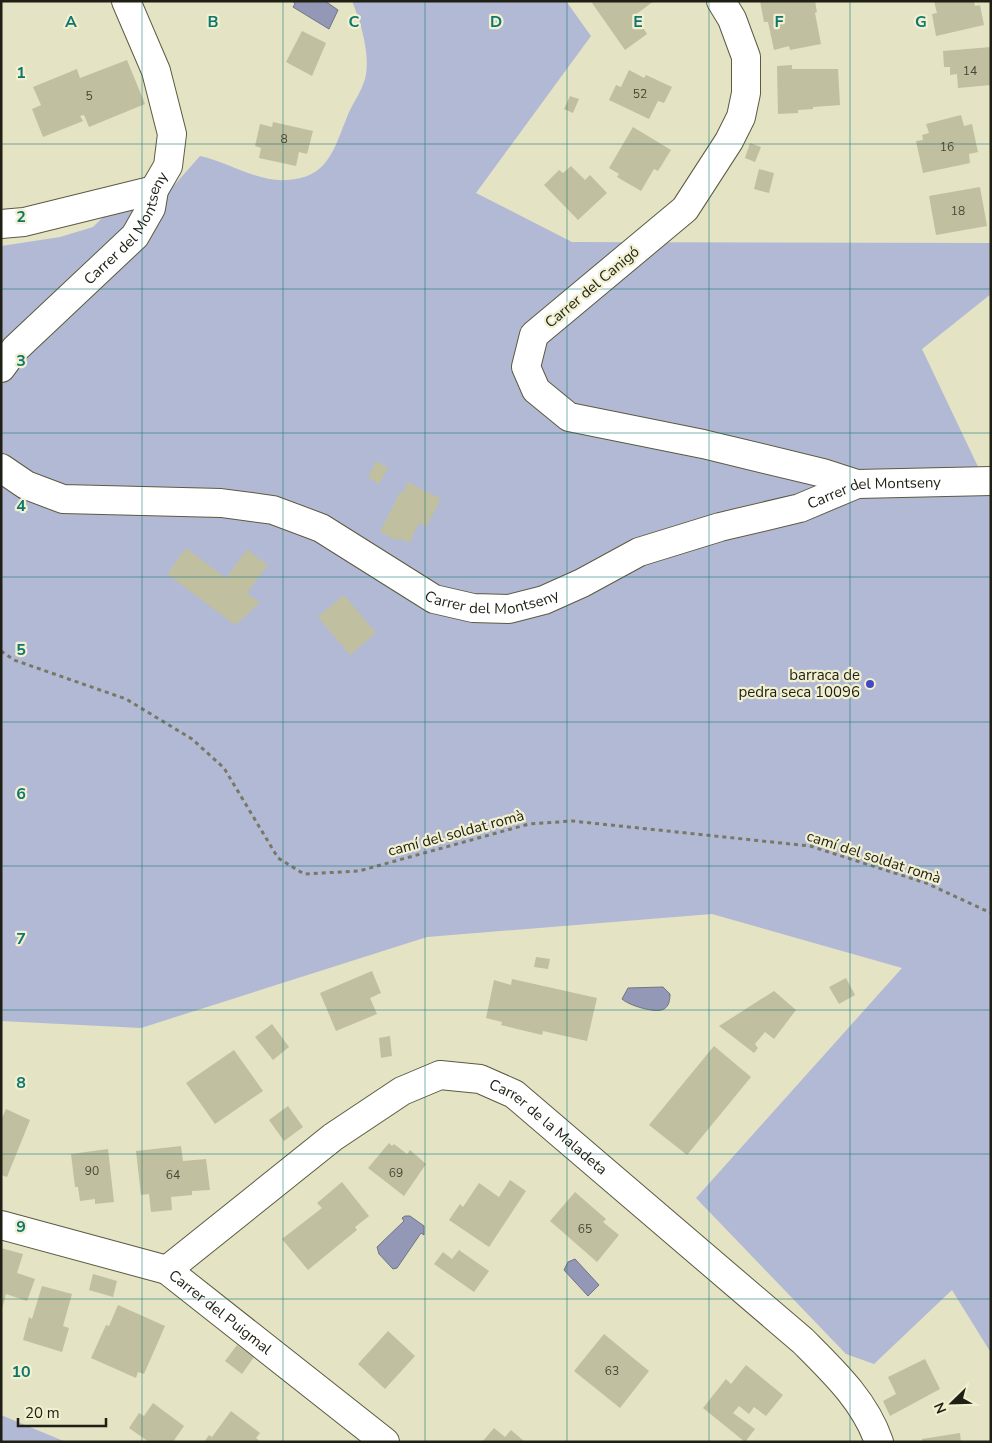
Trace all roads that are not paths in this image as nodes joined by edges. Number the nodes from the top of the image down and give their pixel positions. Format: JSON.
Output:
{"nodes":[{"id":1,"x":126,"y":1,"type":"edge"},
{"id":2,"x":721,"y":1,"type":"edge"},
{"id":3,"x":154,"y":190,"type":"junction"},
{"id":4,"x":1,"y":224,"type":"edge"},
{"id":5,"x":1,"y":368,"type":"edge"},
{"id":6,"x":1,"y":468,"type":"edge"},
{"id":7,"x":991,"y":481,"type":"edge"},
{"id":8,"x":857,"y":484,"type":"junction"},
{"id":9,"x":1,"y":1225,"type":"edge"},
{"id":10,"x":167,"y":1270,"type":"junction"},
{"id":11,"x":385,"y":1442,"type":"edge"},
{"id":12,"x":879,"y":1442,"type":"edge"}],
"edges":[{"from":1,"to":3,"type":"street","name":"Carrer del Montseny"},
{"from":2,"to":8,"type":"street","name":"Carrer del Canigó"},
{"from":3,"to":4,"type":"street"},
{"from":3,"to":5,"type":"street","name":"Carrer del Montseny"},
{"from":6,"to":8,"type":"street","name":"Carrer del Montseny"},
{"from":7,"to":8,"type":"street","name":"Carrer del Montseny"},
{"from":9,"to":10,"type":"street","name":"Carrer del Puigmal"},
{"from":10,"to":11,"type":"street","name":"Carrer del Puigmal"},
{"from":10,"to":12,"type":"street","name":"Carrer de la Maladeta"}]}
